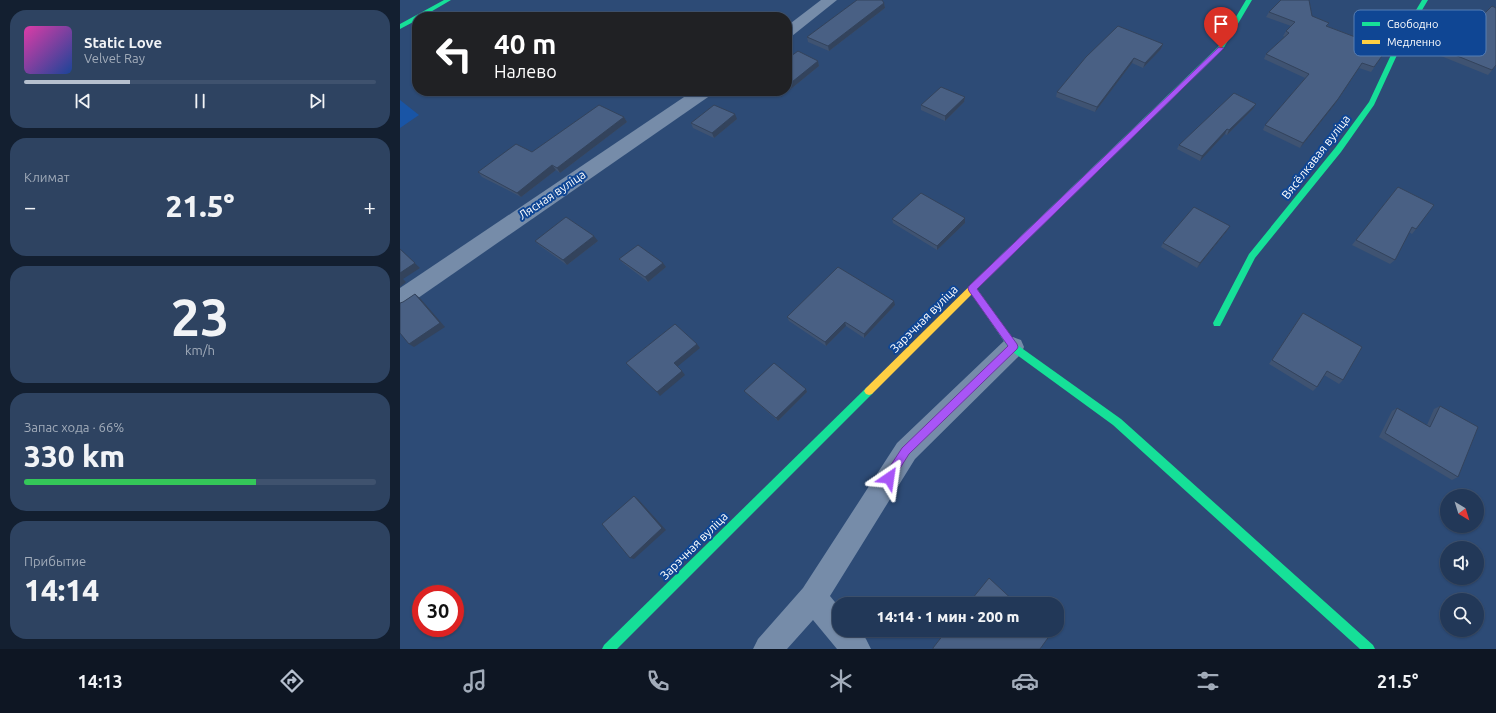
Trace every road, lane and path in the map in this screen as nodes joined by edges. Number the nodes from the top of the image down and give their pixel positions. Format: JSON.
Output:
{"nodes":[{"id":1,"x":448,"y":0,"type":"edge"},
{"id":2,"x":830,"y":0,"type":"edge"},
{"id":3,"x":1249,"y":0,"type":"edge"},
{"id":4,"x":1425,"y":0,"type":"edge"},
{"id":5,"x":1419,"y":10,"type":"edge"},
{"id":6,"x":426,"y":12,"type":"edge"},
{"id":7,"x":412,"y":20,"type":"edge"},
{"id":8,"x":400,"y":27,"type":"edge"},
{"id":9,"x":792,"y":29,"type":"edge"},
{"id":10,"x":1394,"y":56,"type":"edge"},
{"id":11,"x":698,"y":96,"type":"edge"},
{"id":12,"x":972,"y":288,"type":"junction"},
{"id":13,"x":400,"y":299,"type":"edge"},
{"id":14,"x":1217,"y":323,"type":"dead end"},
{"id":15,"x":1014,"y":347,"type":"junction"},
{"id":16,"x":813,"y":598,"type":"junction"},
{"id":17,"x":832,"y":620,"type":"edge"},
{"id":18,"x":846,"y":637,"type":"edge"},
{"id":19,"x":608,"y":649,"type":"edge"},
{"id":20,"x":768,"y":649,"type":"edge"},
{"id":21,"x":856,"y":649,"type":"edge"},
{"id":22,"x":1369,"y":649,"type":"edge"}],
"edges":[{"from":1,"to":6,"type":"street"},
{"from":2,"to":9,"type":"street"},
{"from":3,"to":12,"type":"street","name":"Зарэчная вуліца"},
{"from":4,"to":5,"type":"street","name":"Вясёлкавая вуліца"},
{"from":7,"to":8,"type":"street"},
{"from":10,"to":14,"type":"street","name":"Вясёлкавая вуліца"},
{"from":11,"to":13,"type":"street","name":"Лясная вуліца"},
{"from":12,"to":15,"type":"street"},
{"from":12,"to":19,"type":"street","name":"Зарэчная вуліца"},
{"from":15,"to":16,"type":"street"},
{"from":15,"to":22,"type":"street"},
{"from":16,"to":17,"type":"street"},
{"from":16,"to":20,"type":"street"},
{"from":18,"to":21,"type":"street"}]}
